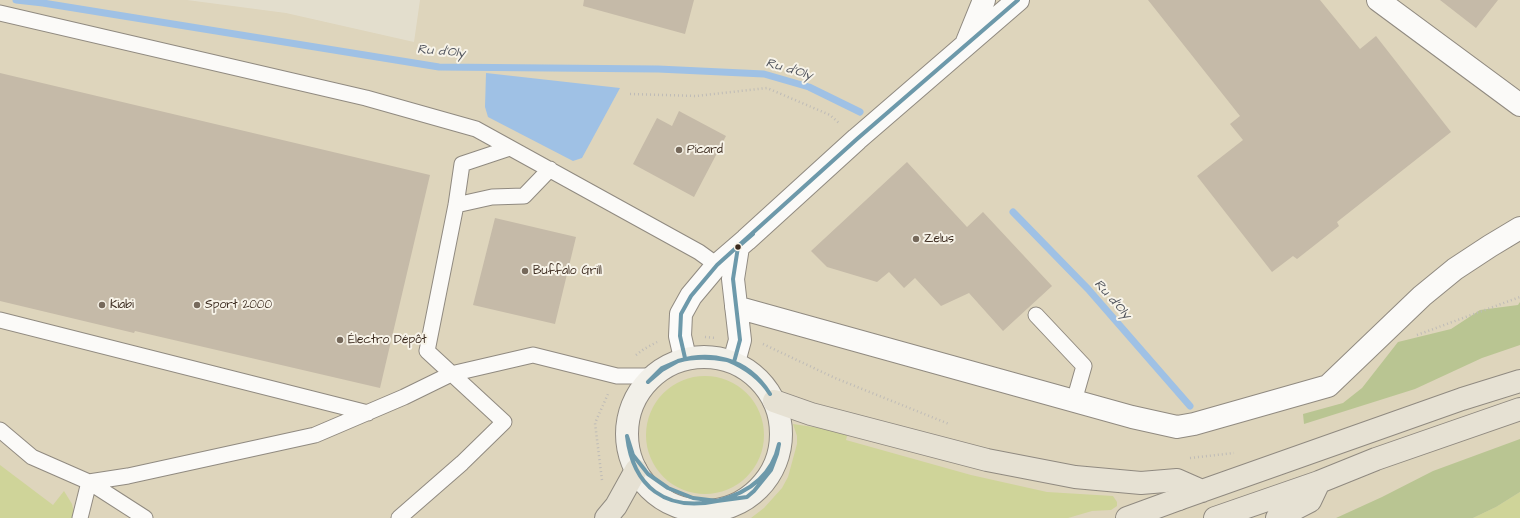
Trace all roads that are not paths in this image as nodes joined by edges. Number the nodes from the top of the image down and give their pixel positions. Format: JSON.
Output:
{"nodes":[{"id":1,"x":984,"y":0,"type":"edge"},
{"id":2,"x":1018,"y":0,"type":"edge"},
{"id":3,"x":1378,"y":0,"type":"edge"},
{"id":4,"x":0,"y":13,"type":"edge"},
{"id":5,"x":966,"y":46,"type":"junction"},
{"id":6,"x":1520,"y":105,"type":"edge"},
{"id":7,"x":510,"y":148,"type":"junction"},
{"id":8,"x":550,"y":169,"type":"junction"},
{"id":9,"x":456,"y":205,"type":"junction"},
{"id":10,"x":1520,"y":228,"type":"edge"},
{"id":11,"x":738,"y":247,"type":"junction"},
{"id":12,"x":717,"y":265,"type":"junction"},
{"id":13,"x":736,"y":307,"type":"junction"},
{"id":14,"x":1036,"y":315,"type":"dead end"},
{"id":15,"x":0,"y":320,"type":"edge"},
{"id":16,"x":685,"y":358,"type":"junction"},
{"id":17,"x":734,"y":362,"type":"junction"},
{"id":18,"x":451,"y":374,"type":"junction"},
{"id":19,"x":652,"y":376,"type":"junction"},
{"id":20,"x":1520,"y":380,"type":"edge"},
{"id":21,"x":774,"y":401,"type":"junction"},
{"id":22,"x":1074,"y":401,"type":"junction"},
{"id":23,"x":1520,"y":410,"type":"edge"},
{"id":24,"x":368,"y":412,"type":"junction"},
{"id":25,"x":0,"y":430,"type":"edge"},
{"id":26,"x":636,"y":470,"type":"junction"},
{"id":27,"x":89,"y":482,"type":"junction"},
{"id":28,"x":1319,"y":482,"type":"junction"},
{"id":29,"x":1202,"y":491,"type":"junction"},
{"id":30,"x":674,"y":511,"type":"edge"},
{"id":31,"x":737,"y":511,"type":"edge"},
{"id":32,"x":611,"y":512,"type":"edge"},
{"id":33,"x":80,"y":518,"type":"edge"},
{"id":34,"x":145,"y":518,"type":"edge"},
{"id":35,"x":399,"y":518,"type":"edge"},
{"id":36,"x":1127,"y":518,"type":"edge"},
{"id":37,"x":1214,"y":518,"type":"edge"},
{"id":38,"x":1277,"y":518,"type":"edge"}],
"edges":[{"from":1,"to":5,"type":"street"},
{"from":2,"to":5,"type":"street"},
{"from":3,"to":6,"type":"street"},
{"from":4,"to":7,"type":"lane"},
{"from":5,"to":11,"type":"street"},
{"from":7,"to":8,"type":"lane"},
{"from":7,"to":9,"type":"lane"},
{"from":8,"to":9,"type":"lane"},
{"from":8,"to":12,"type":"lane"},
{"from":9,"to":18,"type":"lane"},
{"from":10,"to":22,"type":"street"},
{"from":11,"to":12,"type":"street"},
{"from":11,"to":13,"type":"street"},
{"from":12,"to":16,"type":"street"},
{"from":13,"to":17,"type":"street"},
{"from":13,"to":22,"type":"street"},
{"from":14,"to":22,"type":"lane"},
{"from":15,"to":24,"type":"lane"},
{"from":16,"to":17,"type":"main road"},
{"from":16,"to":19,"type":"main road"},
{"from":17,"to":21,"type":"main road"},
{"from":18,"to":19,"type":"lane"},
{"from":18,"to":24,"type":"lane"},
{"from":18,"to":35,"type":"lane"},
{"from":19,"to":26,"type":"main road"},
{"from":20,"to":29,"type":"main road"},
{"from":21,"to":29,"type":"main road"},
{"from":21,"to":31,"type":"main road"},
{"from":23,"to":28,"type":"main road"},
{"from":24,"to":27,"type":"lane"},
{"from":25,"to":27,"type":"lane"},
{"from":26,"to":30,"type":"main road"},
{"from":26,"to":32,"type":"main road"},
{"from":27,"to":33,"type":"lane"},
{"from":27,"to":34,"type":"lane"},
{"from":28,"to":37,"type":"main road"},
{"from":28,"to":38,"type":"main road"},
{"from":29,"to":36,"type":"main road"},
{"from":30,"to":31,"type":"main road"}]}
